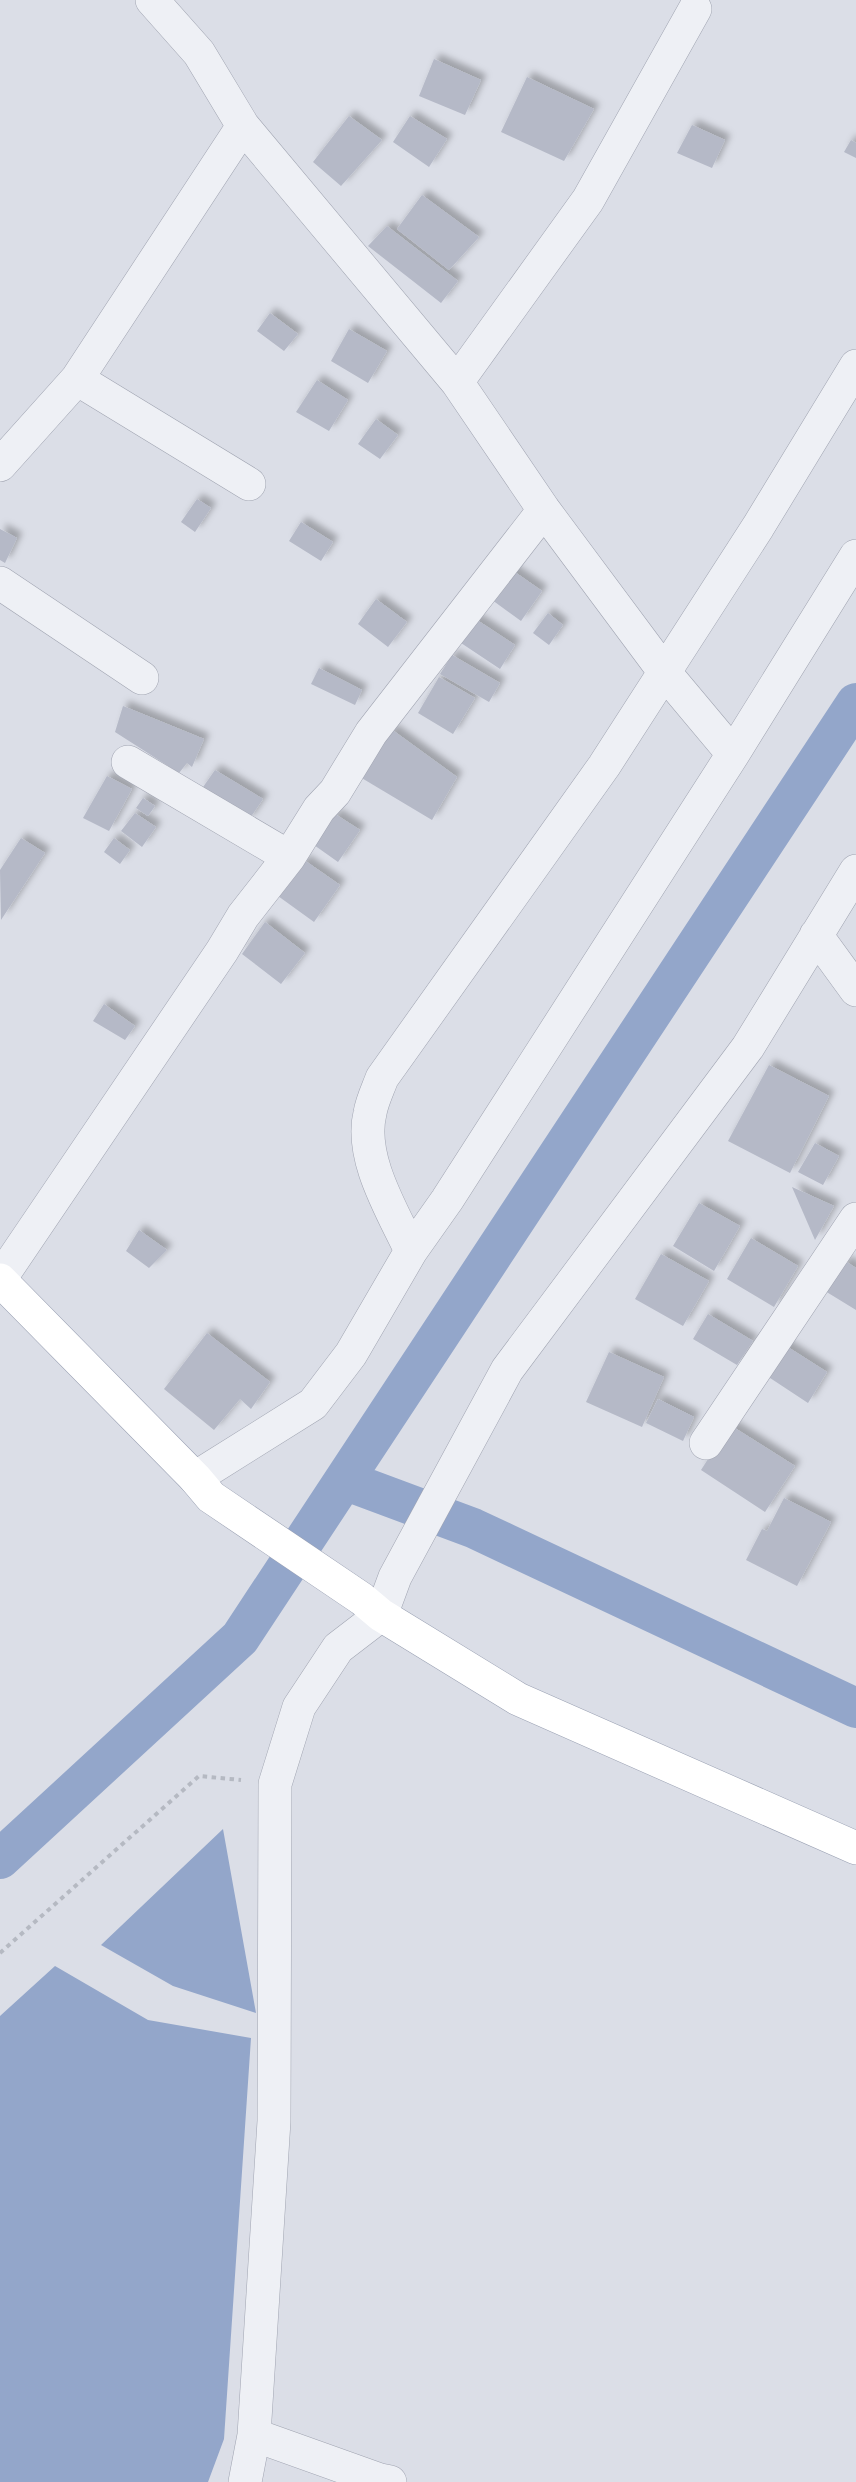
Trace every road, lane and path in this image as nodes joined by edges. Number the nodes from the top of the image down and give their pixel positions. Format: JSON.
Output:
{"nodes":[{"id":1,"x":152,"y":0,"type":"edge"},
{"id":2,"x":695,"y":9,"type":"dead end"},
{"id":3,"x":243,"y":126,"type":"junction"},
{"id":4,"x":856,"y":366,"type":"edge"},
{"id":5,"x":77,"y":379,"type":"junction"},
{"id":6,"x":457,"y":382,"type":"junction"},
{"id":7,"x":0,"y":465,"type":"edge"},
{"id":8,"x":249,"y":484,"type":"dead end"},
{"id":9,"x":544,"y":510,"type":"junction"},
{"id":10,"x":856,"y":556,"type":"edge"},
{"id":11,"x":0,"y":583,"type":"edge"},
{"id":12,"x":666,"y":674,"type":"junction"},
{"id":13,"x":142,"y":678,"type":"dead end"},
{"id":14,"x":733,"y":754,"type":"junction"},
{"id":15,"x":128,"y":762,"type":"dead end"},
{"id":16,"x":289,"y":857,"type":"junction"},
{"id":17,"x":856,"y":871,"type":"edge"},
{"id":18,"x":816,"y":935,"type":"junction"},
{"id":19,"x":856,"y":990,"type":"edge"},
{"id":20,"x":856,"y":1219,"type":"edge"},
{"id":21,"x":411,"y":1251,"type":"junction"},
{"id":22,"x":0,"y":1279,"type":"edge"},
{"id":23,"x":706,"y":1443,"type":"dead end"},
{"id":24,"x":203,"y":1488,"type":"junction"},
{"id":25,"x":372,"y":1607,"type":"junction"},
{"id":26,"x":275,"y":1784,"type":"junction"},
{"id":27,"x":856,"y":1848,"type":"edge"},
{"id":28,"x":0,"y":1953,"type":"edge"},
{"id":29,"x":254,"y":2435,"type":"junction"},
{"id":30,"x":245,"y":2482,"type":"edge"},
{"id":31,"x":390,"y":2482,"type":"edge"}],
"edges":[{"from":1,"to":3,"type":"street"},
{"from":2,"to":6,"type":"street"},
{"from":3,"to":5,"type":"street"},
{"from":3,"to":6,"type":"street"},
{"from":4,"to":12,"type":"street"},
{"from":5,"to":7,"type":"street"},
{"from":5,"to":8,"type":"street"},
{"from":6,"to":9,"type":"street"},
{"from":9,"to":12,"type":"street"},
{"from":9,"to":16,"type":"street"},
{"from":10,"to":14,"type":"street"},
{"from":11,"to":13,"type":"street"},
{"from":12,"to":14,"type":"street"},
{"from":12,"to":21,"type":"street"},
{"from":14,"to":21,"type":"street"},
{"from":15,"to":16,"type":"street"},
{"from":16,"to":22,"type":"street"},
{"from":17,"to":18,"type":"street"},
{"from":18,"to":19,"type":"street"},
{"from":18,"to":25,"type":"street"},
{"from":20,"to":23,"type":"street"},
{"from":21,"to":24,"type":"street"},
{"from":22,"to":24,"type":"main road"},
{"from":24,"to":25,"type":"main road"},
{"from":25,"to":26,"type":"street"},
{"from":25,"to":27,"type":"main road"},
{"from":26,"to":28,"type":"path"},
{"from":26,"to":29,"type":"street"},
{"from":29,"to":30,"type":"street"},
{"from":29,"to":31,"type":"street"}]}
